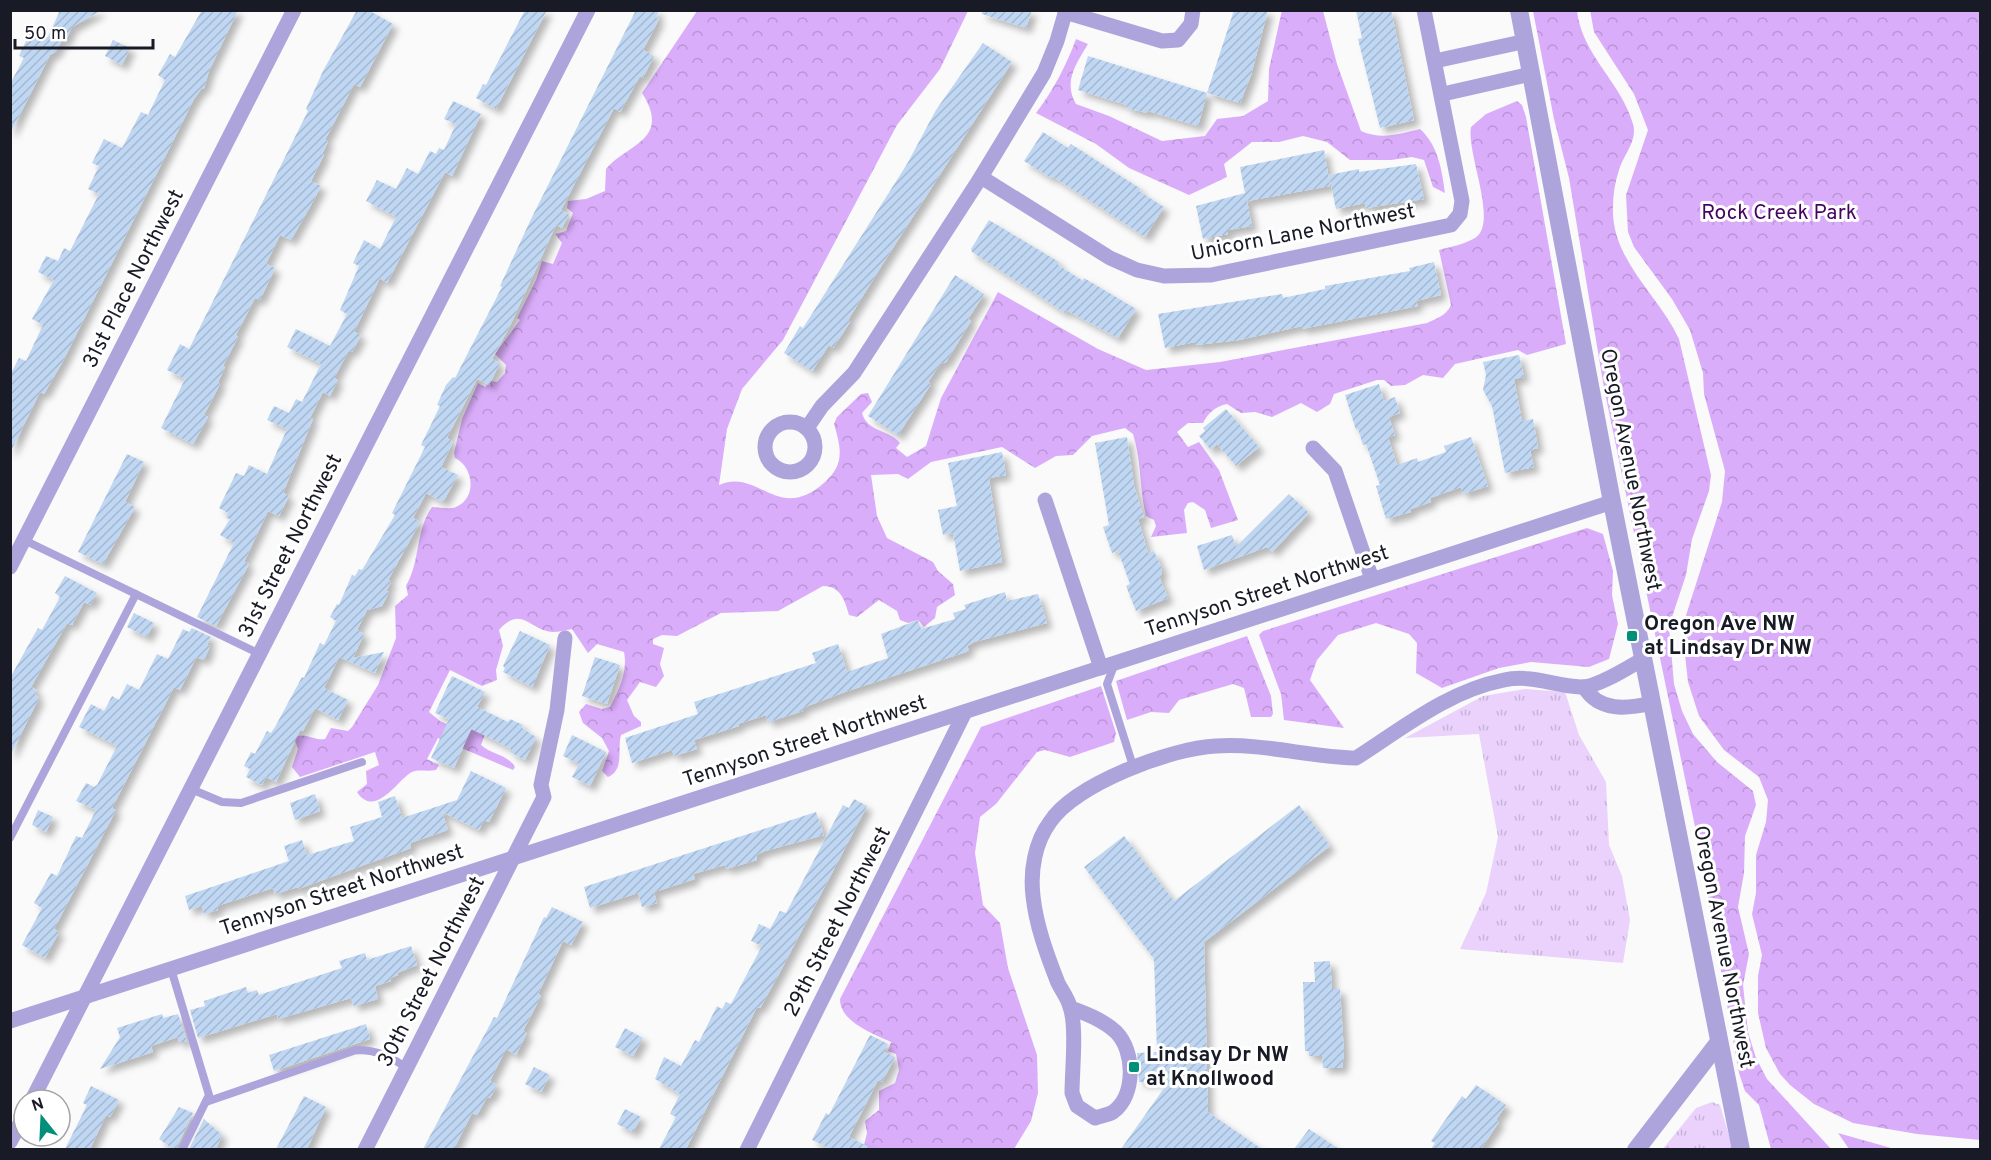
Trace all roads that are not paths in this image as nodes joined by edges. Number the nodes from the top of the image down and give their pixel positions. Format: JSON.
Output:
{"nodes":[{"id":1,"x":294,"y":10,"type":"edge"},
{"id":2,"x":588,"y":10,"type":"edge"},
{"id":3,"x":1193,"y":10,"type":"edge"},
{"id":4,"x":1424,"y":10,"type":"edge"},
{"id":5,"x":1520,"y":10,"type":"edge"},
{"id":6,"x":1066,"y":11,"type":"edge"},
{"id":7,"x":1526,"y":41,"type":"junction"},
{"id":8,"x":1436,"y":61,"type":"junction"},
{"id":9,"x":1532,"y":74,"type":"junction"},
{"id":10,"x":1443,"y":94,"type":"junction"},
{"id":11,"x":981,"y":177,"type":"junction"},
{"id":12,"x":807,"y":428,"type":"dead end"},
{"id":13,"x":1313,"y":448,"type":"dead end"},
{"id":14,"x":1045,"y":500,"type":"dead end"},
{"id":15,"x":1612,"y":502,"type":"junction"},
{"id":16,"x":24,"y":540,"type":"junction"},
{"id":17,"x":10,"y":567,"type":"edge"},
{"id":18,"x":1372,"y":579,"type":"junction"},
{"id":19,"x":136,"y":594,"type":"junction"},
{"id":20,"x":565,"y":638,"type":"dead end"},
{"id":21,"x":260,"y":654,"type":"junction"},
{"id":22,"x":1643,"y":659,"type":"junction"},
{"id":23,"x":1108,"y":665,"type":"junction"},
{"id":24,"x":1584,"y":687,"type":"junction"},
{"id":25,"x":1652,"y":704,"type":"junction"},
{"id":26,"x":965,"y":712,"type":"junction"},
{"id":27,"x":362,"y":762,"type":"dead end"},
{"id":28,"x":1133,"y":766,"type":"junction"},
{"id":29,"x":191,"y":789,"type":"junction"},
{"id":30,"x":10,"y":838,"type":"edge"},
{"id":31,"x":514,"y":858,"type":"junction"},
{"id":32,"x":171,"y":969,"type":"junction"},
{"id":33,"x":85,"y":997,"type":"junction"},
{"id":34,"x":1071,"y":1008,"type":"junction"},
{"id":35,"x":10,"y":1021,"type":"edge"},
{"id":36,"x":1719,"y":1042,"type":"junction"},
{"id":37,"x":407,"y":1068,"type":"junction"},
{"id":38,"x":38,"y":1088,"type":"edge"},
{"id":39,"x":206,"y":1102,"type":"junction"},
{"id":40,"x":182,"y":1149,"type":"edge"},
{"id":41,"x":365,"y":1149,"type":"edge"},
{"id":42,"x":747,"y":1149,"type":"edge"},
{"id":43,"x":1636,"y":1149,"type":"edge"},
{"id":44,"x":1741,"y":1149,"type":"edge"}],
"edges":[{"from":1,"to":16,"type":"street","name":"31st Place Northwest"},
{"from":2,"to":21,"type":"street","name":"31st Street Northwest"},
{"from":3,"to":6,"type":"street"},
{"from":4,"to":8,"type":"street","name":"Unicorn Lane Northwest"},
{"from":5,"to":7,"type":"street","name":"Oregon Avenue Northwest"},
{"from":6,"to":11,"type":"street"},
{"from":7,"to":8,"type":"street"},
{"from":7,"to":9,"type":"street","name":"Oregon Avenue Northwest"},
{"from":8,"to":10,"type":"street","name":"Unicorn Lane Northwest"},
{"from":9,"to":10,"type":"street"},
{"from":9,"to":15,"type":"street","name":"Oregon Avenue Northwest"},
{"from":10,"to":11,"type":"street","name":"Unicorn Lane Northwest"},
{"from":11,"to":12,"type":"street"},
{"from":13,"to":18,"type":"street"},
{"from":14,"to":23,"type":"street"},
{"from":15,"to":18,"type":"street","name":"Tennyson Street Northwest"},
{"from":15,"to":22,"type":"street","name":"Oregon Avenue Northwest"},
{"from":16,"to":17,"type":"street","name":"31st Place Northwest"},
{"from":16,"to":19,"type":"lane"},
{"from":18,"to":23,"type":"street","name":"Tennyson Street Northwest"},
{"from":19,"to":21,"type":"lane"},
{"from":19,"to":30,"type":"lane"},
{"from":20,"to":31,"type":"street","name":"30th Street Northwest"},
{"from":21,"to":29,"type":"street","name":"31st Street Northwest"},
{"from":22,"to":24,"type":"street"},
{"from":22,"to":25,"type":"street","name":"Oregon Avenue Northwest"},
{"from":23,"to":26,"type":"street","name":"Tennyson Street Northwest"},
{"from":23,"to":28,"type":"lane"},
{"from":24,"to":25,"type":"street"},
{"from":24,"to":28,"type":"street"},
{"from":25,"to":36,"type":"street","name":"Oregon Avenue Northwest"},
{"from":26,"to":31,"type":"street","name":"Tennyson Street Northwest"},
{"from":26,"to":42,"type":"street","name":"29th Street Northwest"},
{"from":27,"to":29,"type":"lane"},
{"from":28,"to":34,"type":"street"},
{"from":29,"to":33,"type":"street","name":"31st Street Northwest"},
{"from":31,"to":32,"type":"street","name":"Tennyson Street Northwest"},
{"from":31,"to":37,"type":"street","name":"30th Street Northwest"},
{"from":32,"to":33,"type":"street","name":"Tennyson Street Northwest"},
{"from":32,"to":39,"type":"lane"},
{"from":33,"to":35,"type":"street","name":"Tennyson Street Northwest"},
{"from":33,"to":38,"type":"street","name":"31st Street Northwest"},
{"from":34,"to":34,"type":"street"},
{"from":36,"to":43,"type":"street"},
{"from":36,"to":44,"type":"street","name":"Oregon Avenue Northwest"},
{"from":37,"to":39,"type":"lane"},
{"from":37,"to":41,"type":"street","name":"30th Street Northwest"},
{"from":39,"to":40,"type":"lane"}]}
